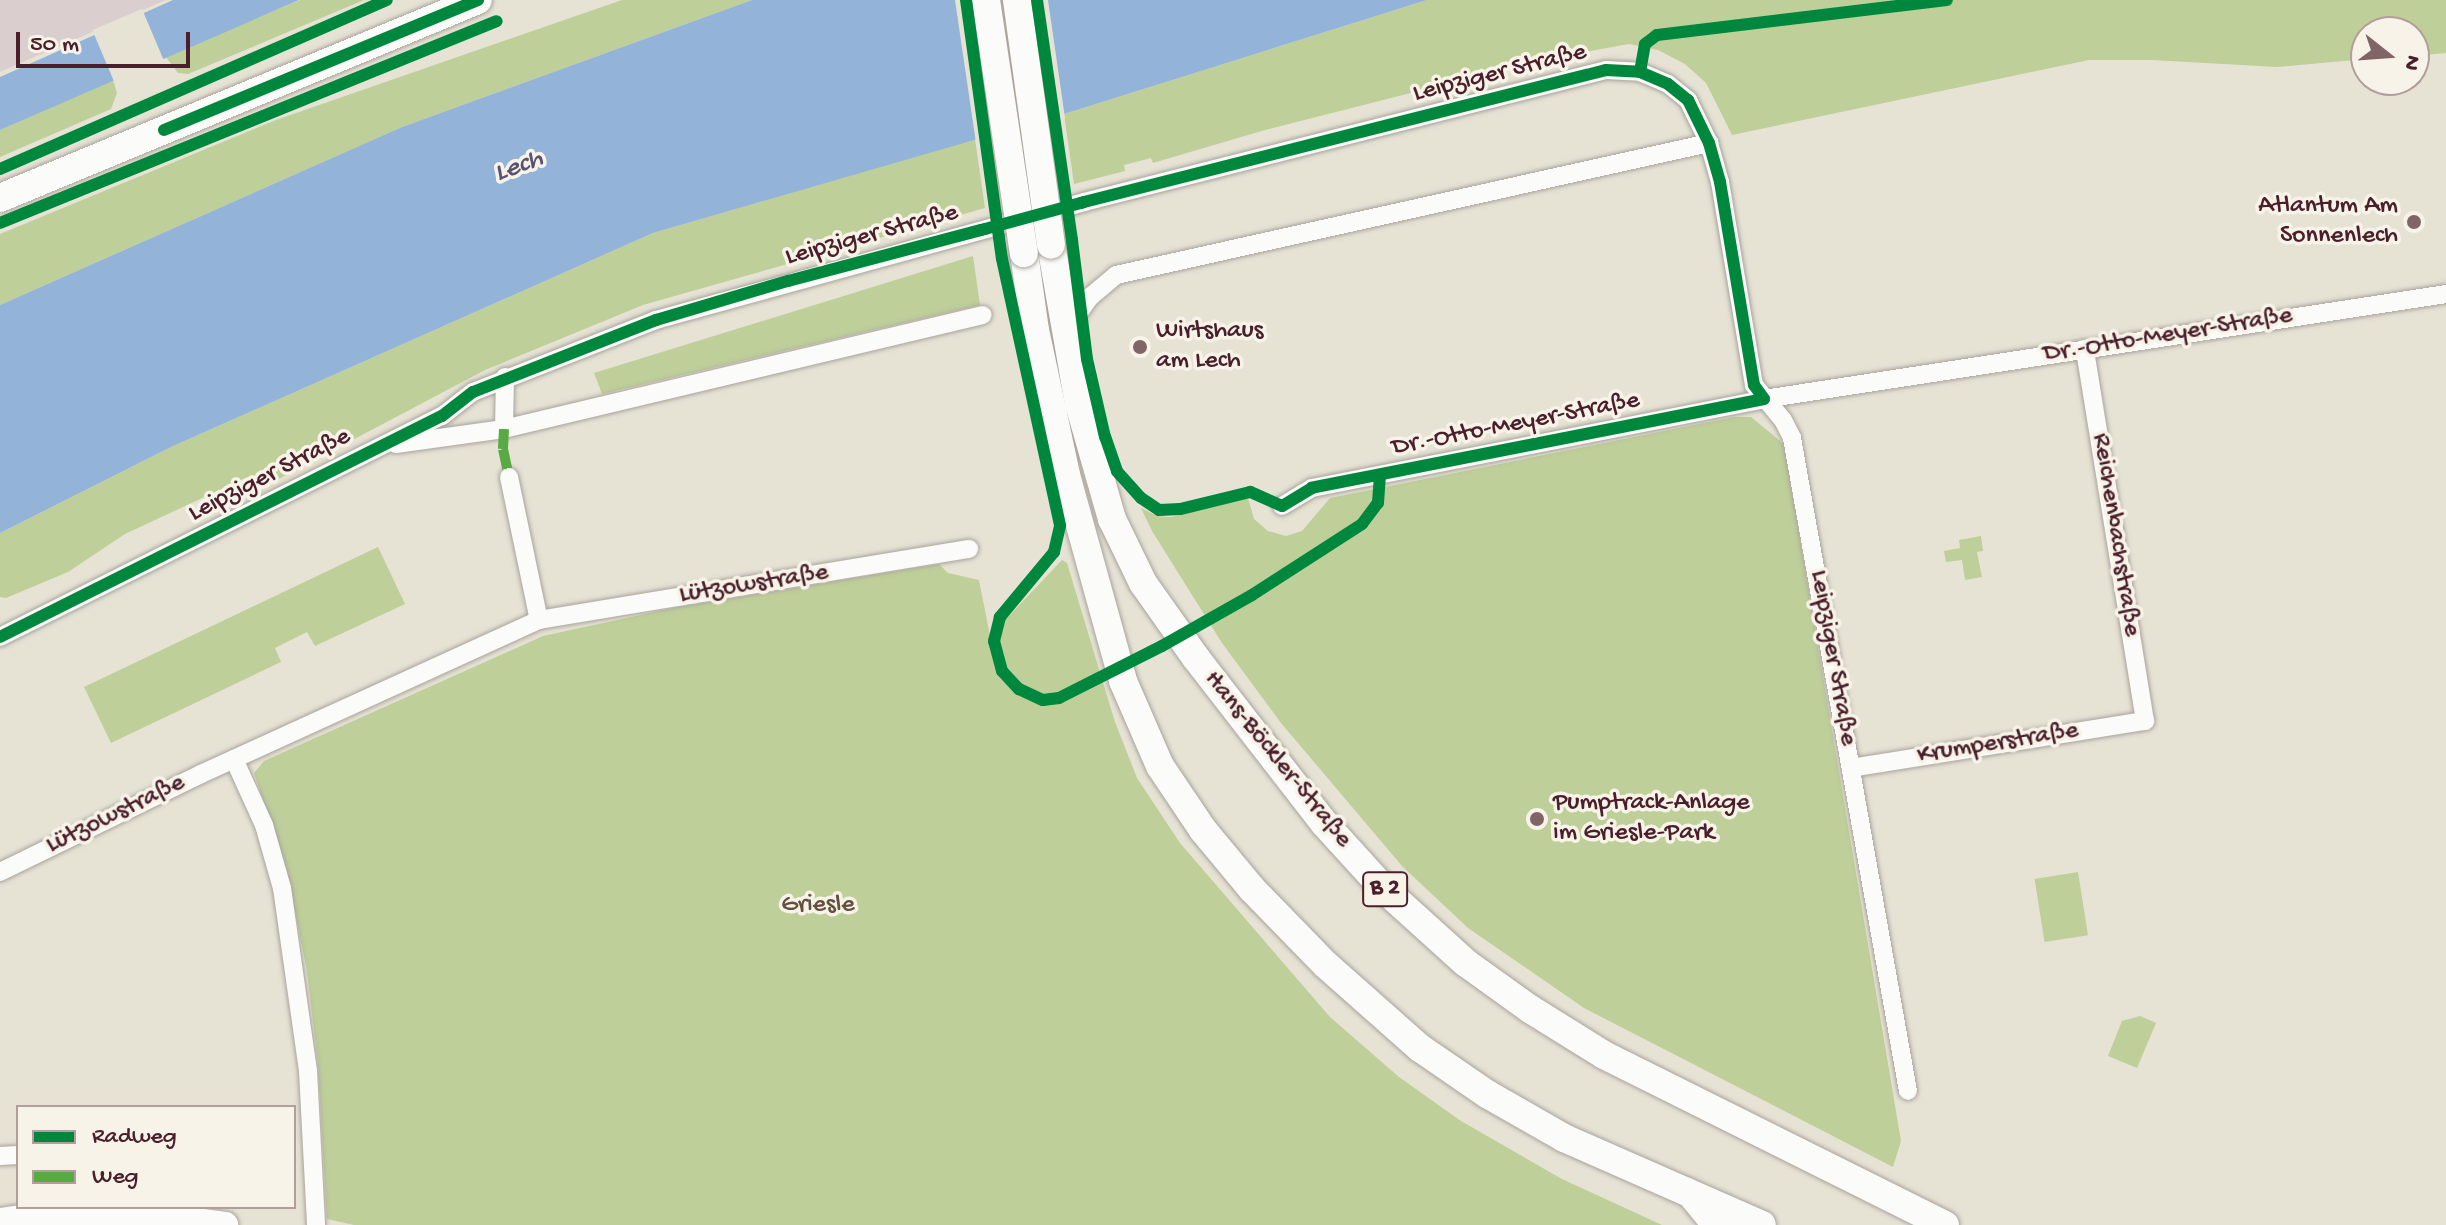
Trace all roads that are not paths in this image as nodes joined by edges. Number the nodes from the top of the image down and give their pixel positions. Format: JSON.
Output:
{"nodes":[{"id":1,"x":478,"y":0,"type":"edge"},
{"id":2,"x":986,"y":0,"type":"edge"},
{"id":3,"x":1017,"y":0,"type":"edge"},
{"id":4,"x":1709,"y":143,"type":"junction"},
{"id":5,"x":0,"y":198,"type":"edge"},
{"id":6,"x":1037,"y":249,"type":"junction"},
{"id":7,"x":2446,"y":294,"type":"edge"},
{"id":8,"x":983,"y":315,"type":"dead end"},
{"id":9,"x":1066,"y":331,"type":"junction"},
{"id":10,"x":2085,"y":349,"type":"junction"},
{"id":11,"x":505,"y":377,"type":"junction"},
{"id":12,"x":1764,"y":399,"type":"junction"},
{"id":13,"x":504,"y":429,"type":"junction"},
{"id":14,"x":374,"y":447,"type":"junction"},
{"id":15,"x":509,"y":477,"type":"dead end"},
{"id":16,"x":1282,"y":506,"type":"dead end"},
{"id":17,"x":969,"y":549,"type":"dead end"},
{"id":18,"x":539,"y":620,"type":"junction"},
{"id":19,"x":0,"y":637,"type":"edge"},
{"id":20,"x":2145,"y":721,"type":"joint"},
{"id":21,"x":234,"y":759,"type":"junction"},
{"id":22,"x":1851,"y":768,"type":"junction"},
{"id":23,"x":0,"y":872,"type":"edge"},
{"id":24,"x":1908,"y":1091,"type":"dead end"},
{"id":25,"x":303,"y":1145,"type":"edge"},
{"id":26,"x":1687,"y":1191,"type":"junction"},
{"id":27,"x":0,"y":1221,"type":"edge"},
{"id":28,"x":225,"y":1225,"type":"edge"},
{"id":29,"x":316,"y":1225,"type":"edge"},
{"id":30,"x":1715,"y":1225,"type":"edge"},
{"id":31,"x":1762,"y":1225,"type":"edge"},
{"id":32,"x":1945,"y":1225,"type":"edge"}],
"edges":[{"from":1,"to":5,"type":"main road"},
{"from":2,"to":6,"type":"main road","number":"B 2","bridge":true},
{"from":3,"to":6,"type":"main road","number":"B 2","bridge":true},
{"from":4,"to":9,"type":"street"},
{"from":4,"to":11,"type":"street","name":"Leipziger Straße"},
{"from":4,"to":12,"type":"street","name":"Leipziger Straße"},
{"from":6,"to":9,"type":"main road","number":"B 2"},
{"from":6,"to":26,"type":"main road","number":"B 2"},
{"from":7,"to":10,"type":"street","name":"Dr.-Otto-Meyer-Straße"},
{"from":8,"to":13,"type":"street","name":"Leipziger Straße"},
{"from":9,"to":32,"type":"main road","name":"Hans-Böckler-Straße","number":"B 2"},
{"from":10,"to":12,"type":"street","name":"Dr.-Otto-Meyer-Straße"},
{"from":10,"to":20,"type":"street","name":"Reichenbachstraße"},
{"from":11,"to":13,"type":"street"},
{"from":11,"to":14,"type":"street","name":"Leipziger Straße"},
{"from":12,"to":16,"type":"street","name":"Dr.-Otto-Meyer-Straße"},
{"from":12,"to":22,"type":"street","name":"Leipziger Straße"},
{"from":13,"to":14,"type":"street","name":"Leipziger Straße"},
{"from":14,"to":19,"type":"street","name":"Leipziger Straße"},
{"from":15,"to":18,"type":"street"},
{"from":17,"to":18,"type":"street","name":"Lützowstraße"},
{"from":18,"to":21,"type":"street","name":"Lützowstraße"},
{"from":20,"to":22,"type":"street","name":"Krumperstraße"},
{"from":21,"to":23,"type":"street","name":"Lützowstraße"},
{"from":21,"to":25,"type":"street"},
{"from":22,"to":24,"type":"street","name":"Leipziger Straße"},
{"from":25,"to":29,"type":"street"},
{"from":26,"to":30,"type":"street"},
{"from":26,"to":31,"type":"main road","number":"B 2"},
{"from":27,"to":28,"type":"street"}]}
